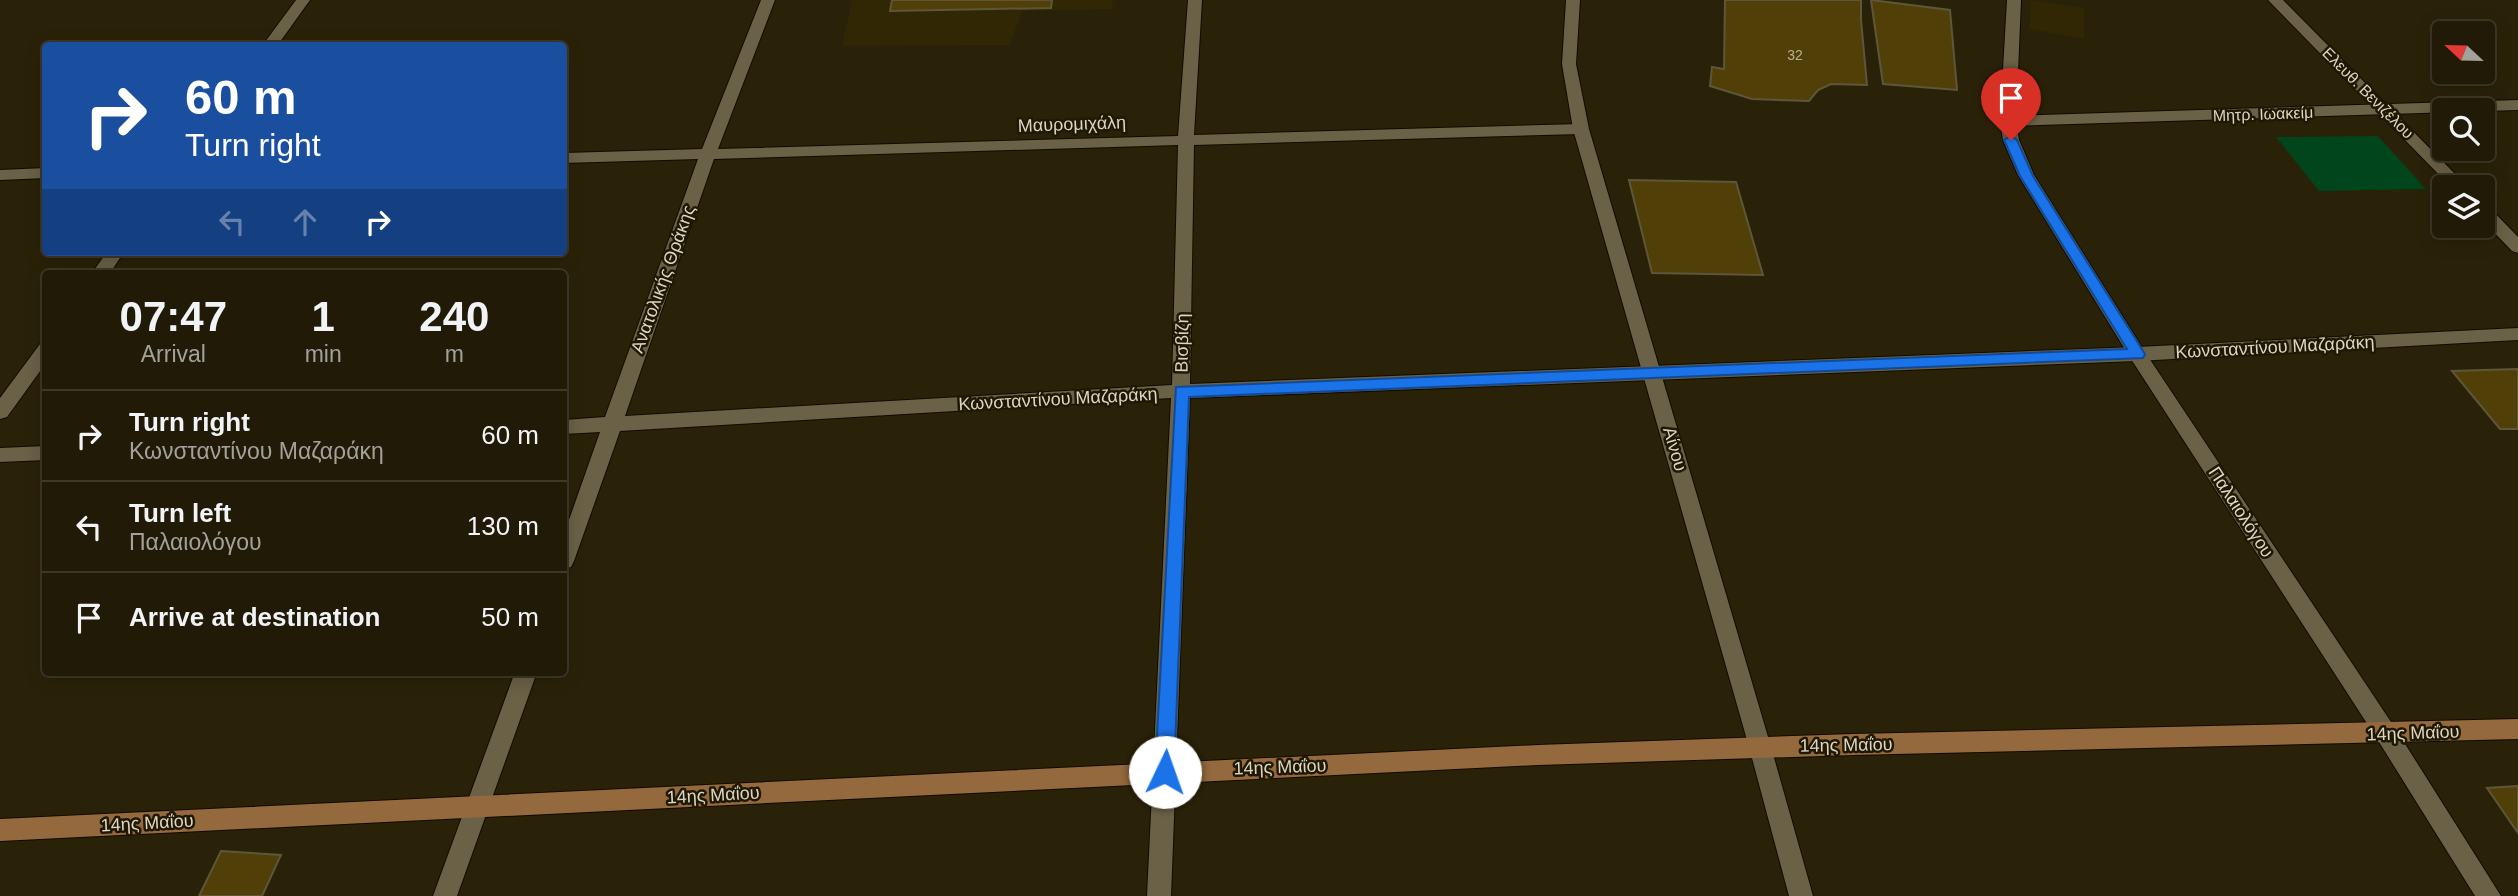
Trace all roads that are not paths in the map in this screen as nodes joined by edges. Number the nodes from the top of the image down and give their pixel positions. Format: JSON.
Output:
{"nodes":[{"id":1,"x":303,"y":0,"type":"edge"},
{"id":2,"x":768,"y":0,"type":"edge"},
{"id":3,"x":1195,"y":0,"type":"edge"},
{"id":4,"x":1573,"y":0,"type":"edge"},
{"id":5,"x":2014,"y":0,"type":"edge"},
{"id":6,"x":2275,"y":0,"type":"edge"},
{"id":7,"x":272,"y":42,"type":"edge"},
{"id":8,"x":2518,"y":105,"type":"edge"},
{"id":9,"x":2386,"y":111,"type":"junction"},
{"id":10,"x":2008,"y":121,"type":"junction"},
{"id":11,"x":1581,"y":129,"type":"junction"},
{"id":12,"x":1186,"y":140,"type":"junction"},
{"id":13,"x":708,"y":154,"type":"junction"},
{"id":14,"x":567,"y":158,"type":"edge"},
{"id":15,"x":42,"y":173,"type":"edge"},
{"id":16,"x":0,"y":174,"type":"edge"},
{"id":17,"x":2448,"y":175,"type":"edge"},
{"id":18,"x":2495,"y":223,"type":"edge"},
{"id":19,"x":2518,"y":247,"type":"edge"},
{"id":20,"x":2518,"y":334,"type":"edge"},
{"id":21,"x":42,"y":354,"type":"edge"},
{"id":22,"x":2137,"y":354,"type":"junction"},
{"id":23,"x":1654,"y":374,"type":"junction"},
{"id":24,"x":1181,"y":391,"type":"junction"},
{"id":25,"x":0,"y":412,"type":"edge"},
{"id":26,"x":610,"y":425,"type":"junction"},
{"id":27,"x":567,"y":427,"type":"edge"},
{"id":28,"x":42,"y":453,"type":"edge"},
{"id":29,"x":0,"y":455,"type":"edge"},
{"id":30,"x":567,"y":552,"type":"edge"},
{"id":31,"x":525,"y":676,"type":"edge"},
{"id":32,"x":2518,"y":729,"type":"edge"},
{"id":33,"x":2387,"y":735,"type":"junction"},
{"id":34,"x":1760,"y":747,"type":"junction"},
{"id":35,"x":1165,"y":772,"type":"junction"},
{"id":36,"x":479,"y":808,"type":"junction"},
{"id":37,"x":0,"y":830,"type":"edge"},
{"id":38,"x":445,"y":896,"type":"edge"},
{"id":39,"x":1159,"y":896,"type":"edge"},
{"id":40,"x":1801,"y":896,"type":"edge"},
{"id":41,"x":2489,"y":896,"type":"edge"}],
"edges":[{"from":1,"to":7,"type":"street"},
{"from":2,"to":13,"type":"street","name":"Ανατολικής Θράκης"},
{"from":3,"to":12,"type":"street","name":"Βισβίζη"},
{"from":4,"to":11,"type":"street","name":"Αίνου"},
{"from":5,"to":10,"type":"street","name":"Παλαιολόγου"},
{"from":6,"to":9,"type":"street","name":"Ελευθ. Βενιζέλου"},
{"from":8,"to":9,"type":"street","name":"Μητρ. Ιωακείμ"},
{"from":9,"to":10,"type":"street","name":"Μητρ. Ιωακείμ"},
{"from":9,"to":17,"type":"street","name":"Ελευθ. Βενιζέλου"},
{"from":10,"to":22,"type":"street","name":"Παλαιολόγου"},
{"from":11,"to":12,"type":"street","name":"Μαυρομιχάλη"},
{"from":11,"to":23,"type":"street","name":"Αίνου"},
{"from":12,"to":13,"type":"street","name":"Μαυρομιχάλη"},
{"from":12,"to":24,"type":"street","name":"Βισβίζη"},
{"from":13,"to":14,"type":"street","name":"Μαυρομιχάλη"},
{"from":13,"to":26,"type":"street","name":"Ανατολικής Θράκης"},
{"from":15,"to":16,"type":"street"},
{"from":18,"to":19,"type":"street"},
{"from":20,"to":22,"type":"street","name":"Κωνσταντίνου Μαζαράκη"},
{"from":21,"to":25,"type":"street"},
{"from":22,"to":23,"type":"street","name":"Κωνσταντίνου Μαζαράκη"},
{"from":22,"to":33,"type":"street","name":"Παλαιολόγου"},
{"from":23,"to":24,"type":"street","name":"Κωνσταντίνου Μαζαράκη"},
{"from":23,"to":34,"type":"street","name":"Αίνου"},
{"from":24,"to":26,"type":"street","name":"Κωνσταντίνου Μαζαράκη"},
{"from":24,"to":35,"type":"street","name":"Βισβίζη"},
{"from":26,"to":27,"type":"street","name":"Κωνσταντίνου Μαζαράκη"},
{"from":26,"to":30,"type":"street","name":"Ανατολικής Θράκης"},
{"from":28,"to":29,"type":"street"},
{"from":31,"to":36,"type":"street"},
{"from":32,"to":33,"type":"main road","name":"14ης Μαΐου"},
{"from":33,"to":34,"type":"main road","name":"14ης Μαΐου"},
{"from":33,"to":41,"type":"street","name":"Παλαιολόγου"},
{"from":34,"to":35,"type":"main road","name":"14ης Μαΐου"},
{"from":34,"to":40,"type":"street","name":"Αίνου"},
{"from":35,"to":36,"type":"main road","name":"14ης Μαΐου"},
{"from":35,"to":39,"type":"street","name":"Βισβίζη"},
{"from":36,"to":37,"type":"main road","name":"14ης Μαΐου"},
{"from":36,"to":38,"type":"street"}]}
